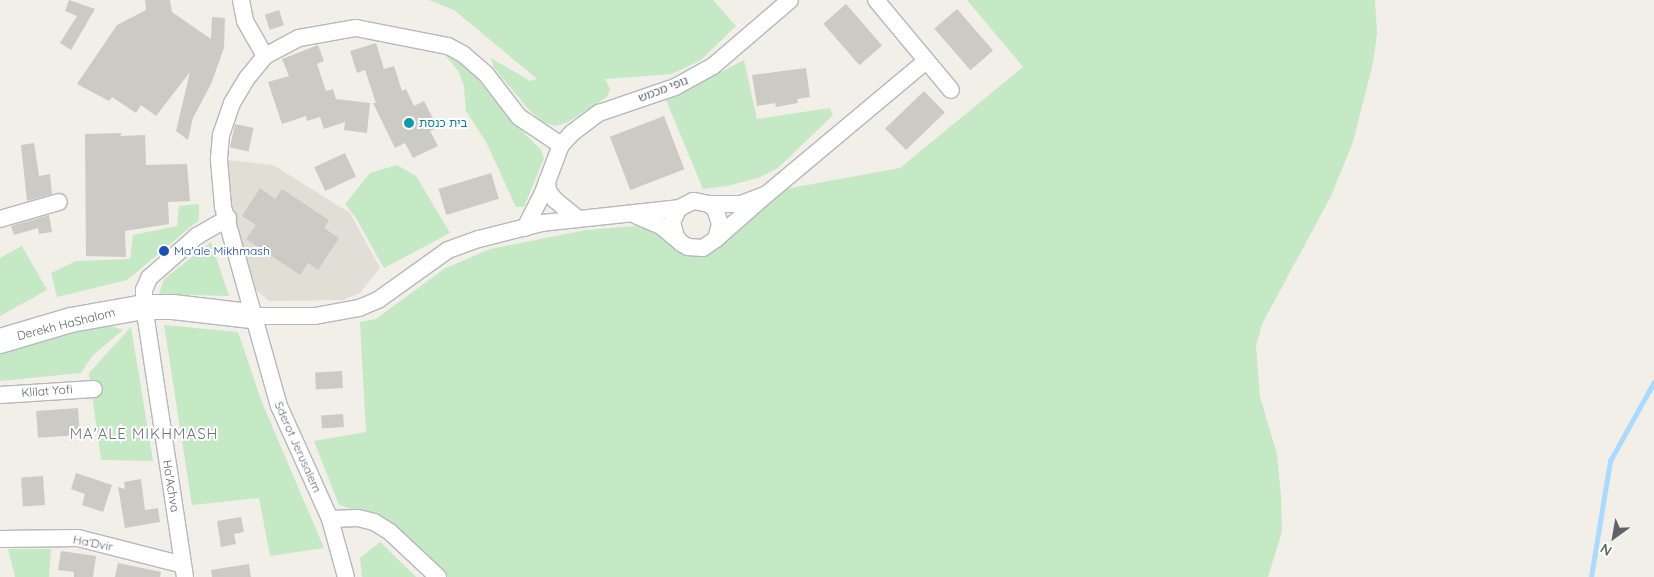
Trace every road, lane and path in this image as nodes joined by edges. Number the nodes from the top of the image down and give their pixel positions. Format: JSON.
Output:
{"nodes":[{"id":1,"x":241,"y":0,"type":"edge"},
{"id":2,"x":790,"y":0,"type":"edge"},
{"id":3,"x":876,"y":0,"type":"edge"},
{"id":4,"x":265,"y":56,"type":"junction"},
{"id":5,"x":926,"y":61,"type":"junction"},
{"id":6,"x":951,"y":90,"type":"dead end"},
{"id":7,"x":561,"y":145,"type":"junction"},
{"id":8,"x":547,"y":181,"type":"junction"},
{"id":9,"x":767,"y":194,"type":"junction"},
{"id":10,"x":59,"y":202,"type":"dead end"},
{"id":11,"x":709,"y":204,"type":"junction"},
{"id":12,"x":679,"y":208,"type":"junction"},
{"id":13,"x":630,"y":215,"type":"junction"},
{"id":14,"x":0,"y":218,"type":"edge"},
{"id":15,"x":228,"y":218,"type":"junction"},
{"id":16,"x":577,"y":218,"type":"junction"},
{"id":17,"x":525,"y":228,"type":"junction"},
{"id":18,"x":716,"y":239,"type":"junction"},
{"id":19,"x":681,"y":243,"type":"junction"},
{"id":20,"x":144,"y":307,"type":"junction"},
{"id":21,"x":251,"y":316,"type":"junction"},
{"id":22,"x":0,"y":341,"type":"edge"},
{"id":23,"x":94,"y":388,"type":"dead end"},
{"id":24,"x":0,"y":395,"type":"edge"},
{"id":25,"x":330,"y":519,"type":"junction"},
{"id":26,"x":0,"y":539,"type":"edge"},
{"id":27,"x":184,"y":571,"type":"edge"},
{"id":28,"x":346,"y":577,"type":"edge"},
{"id":29,"x":438,"y":577,"type":"edge"}],
"edges":[{"from":1,"to":4,"type":"street"},
{"from":2,"to":7,"type":"street","name":"נופי מכמש"},
{"from":3,"to":5,"type":"street"},
{"from":4,"to":7,"type":"street"},
{"from":4,"to":15,"type":"street","name":"Sderot Jerusalem"},
{"from":5,"to":6,"type":"street"},
{"from":5,"to":9,"type":"street"},
{"from":7,"to":8,"type":"street","name":"נופי מכמש"},
{"from":8,"to":16,"type":"street"},
{"from":8,"to":17,"type":"street","name":"נופי מכמש"},
{"from":9,"to":11,"type":"street"},
{"from":9,"to":18,"type":"street"},
{"from":10,"to":14,"type":"street"},
{"from":11,"to":12,"type":"street"},
{"from":11,"to":18,"type":"street"},
{"from":12,"to":13,"type":"street"},
{"from":12,"to":19,"type":"street"},
{"from":13,"to":16,"type":"street"},
{"from":13,"to":19,"type":"street"},
{"from":15,"to":20,"type":"street","name":"Ha'Achva"},
{"from":15,"to":21,"type":"street","name":"Sderot Jerusalem"},
{"from":16,"to":17,"type":"street"},
{"from":17,"to":21,"type":"street"},
{"from":18,"to":19,"type":"street"},
{"from":20,"to":21,"type":"street","name":"Derekh HaShalom"},
{"from":20,"to":22,"type":"street","name":"Derekh HaShalom"},
{"from":20,"to":27,"type":"street","name":"Ha'Achva"},
{"from":21,"to":25,"type":"street","name":"Sderot Jerusalem"},
{"from":23,"to":24,"type":"street","name":"Klilat Yofi"},
{"from":25,"to":28,"type":"street","name":"Sderot Jerusalem"},
{"from":25,"to":29,"type":"street"},
{"from":26,"to":27,"type":"street","name":"Ha'Dvir"}]}
